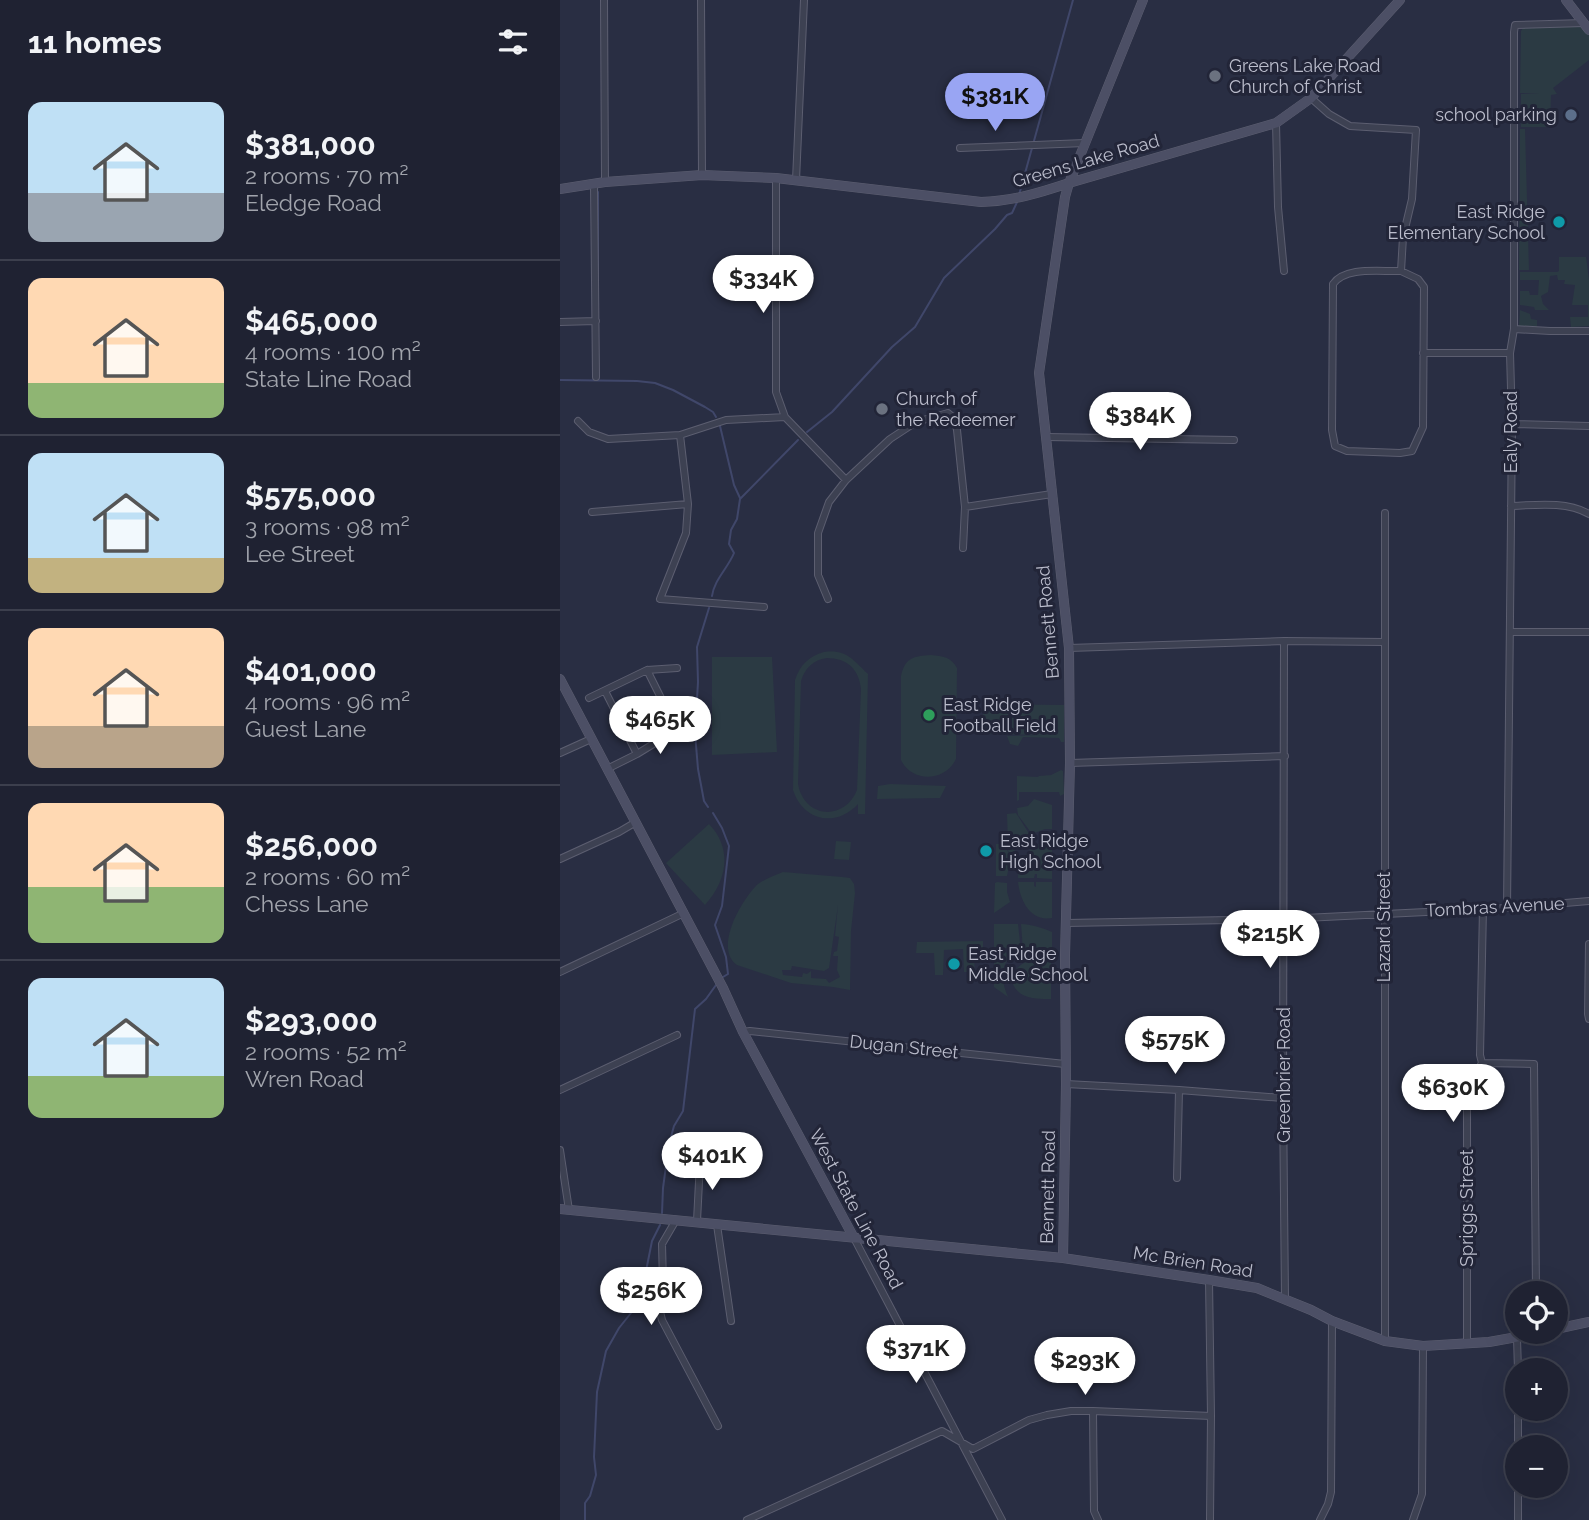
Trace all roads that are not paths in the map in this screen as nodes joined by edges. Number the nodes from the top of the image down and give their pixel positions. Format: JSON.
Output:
{"nodes":[{"id":1,"x":604,"y":0,"type":"edge"},
{"id":2,"x":701,"y":0,"type":"edge"},
{"id":3,"x":804,"y":0,"type":"edge"},
{"id":4,"x":1143,"y":0,"type":"edge"},
{"id":5,"x":1400,"y":0,"type":"edge"},
{"id":6,"x":1566,"y":0,"type":"edge"},
{"id":7,"x":1586,"y":27,"type":"edge"},
{"id":8,"x":1311,"y":98,"type":"junction"},
{"id":9,"x":1276,"y":123,"type":"junction"},
{"id":10,"x":1085,"y":143,"type":"junction"},
{"id":11,"x":960,"y":148,"type":"dead end"},
{"id":12,"x":702,"y":174,"type":"junction"},
{"id":13,"x":776,"y":178,"type":"junction"},
{"id":14,"x":796,"y":180,"type":"junction"},
{"id":15,"x":605,"y":182,"type":"junction"},
{"id":16,"x":1069,"y":183,"type":"junction"},
{"id":17,"x":594,"y":184,"type":"junction"},
{"id":18,"x":560,"y":189,"type":"edge"},
{"id":19,"x":1284,"y":271,"type":"dead end"},
{"id":20,"x":1401,"y":271,"type":"junction"},
{"id":21,"x":596,"y":321,"type":"junction"},
{"id":22,"x":560,"y":322,"type":"edge"},
{"id":23,"x":1514,"y":329,"type":"junction"},
{"id":24,"x":1589,"y":331,"type":"edge"},
{"id":25,"x":1423,"y":353,"type":"junction"},
{"id":26,"x":1510,"y":353,"type":"junction"},
{"id":27,"x":596,"y":377,"type":"dead end"},
{"id":28,"x":785,"y":418,"type":"junction"},
{"id":29,"x":578,"y":421,"type":"dead end"},
{"id":30,"x":1512,"y":424,"type":"junction"},
{"id":31,"x":1589,"y":426,"type":"edge"},
{"id":32,"x":680,"y":435,"type":"junction"},
{"id":33,"x":1046,"y":438,"type":"junction"},
{"id":34,"x":1234,"y":440,"type":"dead end"},
{"id":35,"x":846,"y":480,"type":"junction"},
{"id":36,"x":1052,"y":494,"type":"junction"},
{"id":37,"x":688,"y":504,"type":"junction"},
{"id":38,"x":1511,"y":506,"type":"junction"},
{"id":39,"x":965,"y":507,"type":"junction"},
{"id":40,"x":592,"y":512,"type":"dead end"},
{"id":41,"x":1385,"y":513,"type":"dead end"},
{"id":42,"x":1589,"y":514,"type":"edge"},
{"id":43,"x":963,"y":548,"type":"dead end"},
{"id":44,"x":828,"y":599,"type":"dead end"},
{"id":45,"x":764,"y":607,"type":"dead end"},
{"id":46,"x":1510,"y":632,"type":"junction"},
{"id":47,"x":1589,"y":632,"type":"edge"},
{"id":48,"x":1284,"y":641,"type":"junction"},
{"id":49,"x":1384,"y":642,"type":"junction"},
{"id":50,"x":1069,"y":648,"type":"junction"},
{"id":51,"x":677,"y":668,"type":"dead end"},
{"id":52,"x":647,"y":670,"type":"junction"},
{"id":53,"x":560,"y":679,"type":"edge"},
{"id":54,"x":605,"y":691,"type":"junction"},
{"id":55,"x":589,"y":698,"type":"dead end"},
{"id":56,"x":591,"y":739,"type":"junction"},
{"id":57,"x":560,"y":753,"type":"edge"},
{"id":58,"x":637,"y":754,"type":"junction"},
{"id":59,"x":1285,"y":756,"type":"junction"},
{"id":60,"x":1070,"y":763,"type":"junction"},
{"id":61,"x":607,"y":769,"type":"junction"},
{"id":62,"x":636,"y":822,"type":"junction"},
{"id":63,"x":560,"y":859,"type":"edge"},
{"id":64,"x":1589,"y":901,"type":"edge"},
{"id":65,"x":1483,"y":908,"type":"junction"},
{"id":66,"x":1507,"y":908,"type":"junction"},
{"id":67,"x":684,"y":913,"type":"junction"},
{"id":68,"x":1384,"y":913,"type":"junction"},
{"id":69,"x":1284,"y":919,"type":"junction"},
{"id":70,"x":1066,"y":923,"type":"junction"},
{"id":71,"x":1589,"y":944,"type":"edge"},
{"id":72,"x":560,"y":972,"type":"edge"},
{"id":73,"x":1589,"y":1019,"type":"edge"},
{"id":74,"x":743,"y":1032,"type":"junction"},
{"id":75,"x":677,"y":1035,"type":"dead end"},
{"id":76,"x":1482,"y":1063,"type":"junction"},
{"id":77,"x":1065,"y":1064,"type":"junction"},
{"id":78,"x":1066,"y":1084,"type":"junction"},
{"id":79,"x":560,"y":1090,"type":"edge"},
{"id":80,"x":1179,"y":1090,"type":"junction"},
{"id":81,"x":1283,"y":1098,"type":"junction"},
{"id":82,"x":560,"y":1150,"type":"edge"},
{"id":83,"x":699,"y":1162,"type":"dead end"},
{"id":84,"x":1177,"y":1178,"type":"dead end"},
{"id":85,"x":565,"y":1209,"type":"edge"},
{"id":86,"x":676,"y":1220,"type":"junction"},
{"id":87,"x":697,"y":1221,"type":"junction"},
{"id":88,"x":717,"y":1225,"type":"junction"},
{"id":89,"x":854,"y":1238,"type":"junction"},
{"id":90,"x":1063,"y":1258,"type":"junction"},
{"id":91,"x":1209,"y":1280,"type":"junction"},
{"id":92,"x":1536,"y":1281,"type":"edge"},
{"id":93,"x":1285,"y":1299,"type":"junction"},
{"id":94,"x":731,"y":1321,"type":"dead end"},
{"id":95,"x":1332,"y":1321,"type":"junction"},
{"id":96,"x":1589,"y":1322,"type":"edge"},
{"id":97,"x":1568,"y":1326,"type":"edge"},
{"id":98,"x":1505,"y":1339,"type":"edge"},
{"id":99,"x":1385,"y":1341,"type":"junction"},
{"id":100,"x":1467,"y":1344,"type":"junction"},
{"id":101,"x":1423,"y":1346,"type":"junction"},
{"id":102,"x":1093,"y":1411,"type":"junction"},
{"id":103,"x":1211,"y":1416,"type":"junction"},
{"id":104,"x":718,"y":1426,"type":"dead end"},
{"id":105,"x":962,"y":1443,"type":"junction"},
{"id":106,"x":1518,"y":1498,"type":"edge"},
{"id":107,"x":747,"y":1520,"type":"edge"},
{"id":108,"x":1002,"y":1520,"type":"edge"},
{"id":109,"x":1098,"y":1520,"type":"edge"},
{"id":110,"x":1210,"y":1520,"type":"edge"},
{"id":111,"x":1320,"y":1520,"type":"edge"},
{"id":112,"x":1413,"y":1520,"type":"edge"},
{"id":113,"x":1518,"y":1520,"type":"edge"}],
"edges":[{"from":1,"to":15,"type":"street"},
{"from":2,"to":12,"type":"street"},
{"from":3,"to":14,"type":"street"},
{"from":4,"to":10,"type":"street","name":"Bennett Road"},
{"from":5,"to":8,"type":"street","name":"Greens Lake Road"},
{"from":6,"to":7,"type":"street"},
{"from":7,"to":23,"type":"street","name":"Ealy Road"},
{"from":8,"to":9,"type":"street","name":"Greens Lake Road"},
{"from":8,"to":20,"type":"street"},
{"from":9,"to":16,"type":"street","name":"Greens Lake Road"},
{"from":9,"to":19,"type":"street"},
{"from":10,"to":11,"type":"street"},
{"from":10,"to":16,"type":"street","name":"Bennett Road"},
{"from":12,"to":13,"type":"street","name":"Greens Lake Road"},
{"from":12,"to":15,"type":"street","name":"Greens Lake Road"},
{"from":13,"to":14,"type":"street","name":"Greens Lake Road"},
{"from":13,"to":28,"type":"street"},
{"from":14,"to":16,"type":"street","name":"Greens Lake Road"},
{"from":15,"to":17,"type":"street","name":"Greens Lake Road"},
{"from":16,"to":33,"type":"street","name":"Bennett Road"},
{"from":17,"to":18,"type":"street","name":"Greens Lake Road"},
{"from":17,"to":21,"type":"street"},
{"from":20,"to":25,"type":"street"},
{"from":20,"to":25,"type":"street"},
{"from":21,"to":22,"type":"street"},
{"from":21,"to":27,"type":"street"},
{"from":23,"to":24,"type":"street"},
{"from":23,"to":26,"type":"street","name":"Ealy Road"},
{"from":25,"to":26,"type":"street"},
{"from":26,"to":30,"type":"street","name":"Ealy Road"},
{"from":28,"to":32,"type":"street"},
{"from":28,"to":35,"type":"street"},
{"from":29,"to":32,"type":"street"},
{"from":30,"to":31,"type":"street"},
{"from":30,"to":38,"type":"street","name":"Ealy Road"},
{"from":32,"to":37,"type":"street"},
{"from":33,"to":34,"type":"street"},
{"from":33,"to":36,"type":"street","name":"Bennett Road"},
{"from":35,"to":39,"type":"street"},
{"from":35,"to":44,"type":"street"},
{"from":36,"to":39,"type":"street"},
{"from":36,"to":50,"type":"street","name":"Bennett Road"},
{"from":37,"to":40,"type":"street"},
{"from":37,"to":45,"type":"street"},
{"from":38,"to":42,"type":"street"},
{"from":38,"to":46,"type":"street","name":"Ealy Road"},
{"from":39,"to":43,"type":"street"},
{"from":41,"to":49,"type":"street","name":"Lazard Street"},
{"from":46,"to":47,"type":"street"},
{"from":46,"to":66,"type":"street","name":"Ealy Road"},
{"from":48,"to":49,"type":"street"},
{"from":48,"to":50,"type":"street"},
{"from":48,"to":59,"type":"street","name":"Greenbrier Road"},
{"from":49,"to":68,"type":"street","name":"Lazard Street"},
{"from":50,"to":60,"type":"street","name":"Bennett Road"},
{"from":51,"to":52,"type":"street"},
{"from":52,"to":54,"type":"street"},
{"from":52,"to":58,"type":"street"},
{"from":53,"to":56,"type":"street","name":"West State Line Road"},
{"from":54,"to":55,"type":"street"},
{"from":54,"to":58,"type":"street"},
{"from":56,"to":57,"type":"street"},
{"from":56,"to":61,"type":"street","name":"West State Line Road"},
{"from":58,"to":61,"type":"street"},
{"from":59,"to":60,"type":"street"},
{"from":59,"to":69,"type":"street","name":"Greenbrier Road"},
{"from":60,"to":70,"type":"street","name":"Bennett Road"},
{"from":61,"to":62,"type":"street","name":"West State Line Road"},
{"from":62,"to":63,"type":"street"},
{"from":62,"to":67,"type":"street","name":"West State Line Road"},
{"from":64,"to":66,"type":"street","name":"Tombras Avenue"},
{"from":65,"to":66,"type":"street","name":"Tombras Avenue"},
{"from":65,"to":68,"type":"street","name":"Tombras Avenue"},
{"from":65,"to":76,"type":"street","name":"Spriggs Street"},
{"from":67,"to":72,"type":"street"},
{"from":67,"to":74,"type":"street","name":"West State Line Road"},
{"from":68,"to":69,"type":"street","name":"Tombras Avenue"},
{"from":68,"to":99,"type":"street","name":"Lazard Street"},
{"from":69,"to":70,"type":"street","name":"Tombras Avenue"},
{"from":69,"to":81,"type":"street","name":"Greenbrier Road"},
{"from":70,"to":77,"type":"street","name":"Bennett Road"},
{"from":71,"to":73,"type":"street"},
{"from":74,"to":77,"type":"street","name":"Dugan Street"},
{"from":74,"to":89,"type":"street","name":"West State Line Road"},
{"from":75,"to":79,"type":"street"},
{"from":76,"to":92,"type":"street"},
{"from":76,"to":100,"type":"street","name":"Spriggs Street"},
{"from":77,"to":78,"type":"street","name":"Bennett Road"},
{"from":78,"to":80,"type":"street"},
{"from":78,"to":90,"type":"street","name":"Bennett Road"},
{"from":80,"to":81,"type":"street"},
{"from":80,"to":84,"type":"street"},
{"from":81,"to":93,"type":"street","name":"Greenbrier Road"},
{"from":82,"to":85,"type":"street"},
{"from":83,"to":87,"type":"street"},
{"from":85,"to":86,"type":"street","name":"Mc Brien Road"},
{"from":86,"to":87,"type":"street","name":"Mc Brien Road"},
{"from":86,"to":104,"type":"street"},
{"from":87,"to":88,"type":"street","name":"Mc Brien Road"},
{"from":88,"to":89,"type":"street","name":"Mc Brien Road"},
{"from":88,"to":94,"type":"street"},
{"from":89,"to":90,"type":"street","name":"Mc Brien Road"},
{"from":89,"to":105,"type":"street","name":"West State Line Road"},
{"from":90,"to":91,"type":"street","name":"Mc Brien Road"},
{"from":91,"to":93,"type":"street","name":"Mc Brien Road"},
{"from":91,"to":103,"type":"street"},
{"from":93,"to":95,"type":"street","name":"Mc Brien Road"},
{"from":95,"to":99,"type":"street","name":"Mc Brien Road"},
{"from":95,"to":111,"type":"street"},
{"from":96,"to":97,"type":"street"},
{"from":98,"to":100,"type":"street","name":"Mc Brien Road"},
{"from":99,"to":101,"type":"street","name":"Mc Brien Road"},
{"from":100,"to":101,"type":"street","name":"Mc Brien Road"},
{"from":101,"to":112,"type":"street"},
{"from":102,"to":103,"type":"street"},
{"from":102,"to":105,"type":"street"},
{"from":102,"to":109,"type":"street"},
{"from":103,"to":110,"type":"street"},
{"from":105,"to":107,"type":"street"},
{"from":105,"to":108,"type":"street","name":"West State Line Road"},
{"from":106,"to":113,"type":"street"}]}
